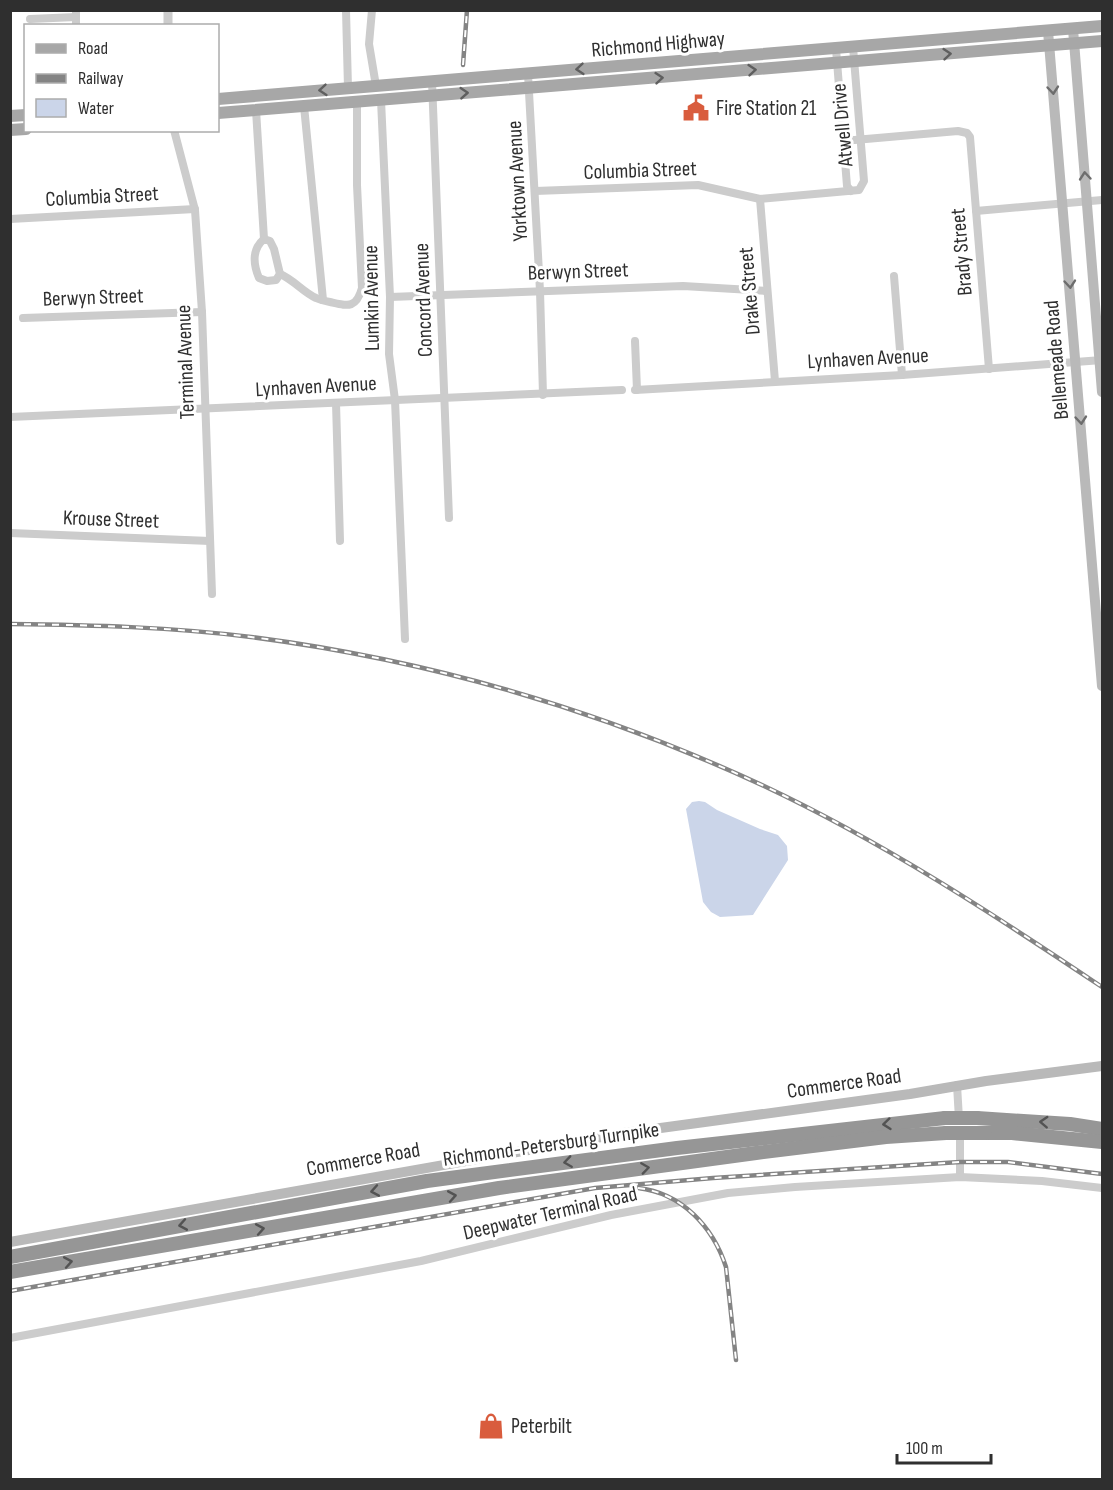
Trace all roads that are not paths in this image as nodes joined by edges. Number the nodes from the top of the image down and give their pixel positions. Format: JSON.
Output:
{"nodes":[{"id":1,"x":346,"y":10,"type":"edge"},
{"id":2,"x":372,"y":10,"type":"edge"},
{"id":3,"x":76,"y":18,"type":"edge"},
{"id":4,"x":30,"y":19,"type":"dead end"},
{"id":5,"x":1102,"y":27,"type":"edge"},
{"id":6,"x":1073,"y":29,"type":"junction"},
{"id":7,"x":1048,"y":31,"type":"junction"},
{"id":8,"x":1102,"y":41,"type":"edge"},
{"id":9,"x":1074,"y":44,"type":"junction"},
{"id":10,"x":1050,"y":46,"type":"junction"},
{"id":11,"x":853,"y":47,"type":"junction"},
{"id":12,"x":836,"y":49,"type":"junction"},
{"id":13,"x":854,"y":62,"type":"junction"},
{"id":14,"x":837,"y":63,"type":"junction"},
{"id":15,"x":528,"y":74,"type":"junction"},
{"id":16,"x":432,"y":81,"type":"junction"},
{"id":17,"x":376,"y":86,"type":"junction"},
{"id":18,"x":348,"y":88,"type":"junction"},
{"id":19,"x":529,"y":88,"type":"junction"},
{"id":20,"x":432,"y":96,"type":"junction"},
{"id":21,"x":219,"y":99,"type":"edge"},
{"id":22,"x":381,"y":100,"type":"junction"},
{"id":23,"x":357,"y":102,"type":"junction"},
{"id":24,"x":304,"y":106,"type":"junction"},
{"id":25,"x":256,"y":110,"type":"junction"},
{"id":26,"x":219,"y":113,"type":"edge"},
{"id":27,"x":175,"y":132,"type":"edge"},
{"id":28,"x":861,"y":139,"type":"junction"},
{"id":29,"x":843,"y":141,"type":"junction"},
{"id":30,"x":851,"y":191,"type":"junction"},
{"id":31,"x":535,"y":192,"type":"junction"},
{"id":32,"x":760,"y":199,"type":"junction"},
{"id":33,"x":1102,"y":200,"type":"edge"},
{"id":34,"x":1087,"y":202,"type":"junction"},
{"id":35,"x":1063,"y":204,"type":"junction"},
{"id":36,"x":195,"y":208,"type":"junction"},
{"id":37,"x":976,"y":211,"type":"junction"},
{"id":38,"x":10,"y":219,"type":"edge"},
{"id":39,"x":264,"y":239,"type":"junction"},
{"id":40,"x":280,"y":274,"type":"junction"},
{"id":41,"x":894,"y":276,"type":"dead end"},
{"id":42,"x":540,"y":291,"type":"junction"},
{"id":43,"x":766,"y":291,"type":"junction"},
{"id":44,"x":441,"y":295,"type":"junction"},
{"id":45,"x":390,"y":297,"type":"junction"},
{"id":46,"x":323,"y":300,"type":"junction"},
{"id":47,"x":202,"y":312,"type":"junction"},
{"id":48,"x":22,"y":318,"type":"dead end"},
{"id":49,"x":635,"y":341,"type":"dead end"},
{"id":50,"x":1101,"y":360,"type":"edge"},
{"id":51,"x":1076,"y":362,"type":"junction"},
{"id":52,"x":989,"y":369,"type":"junction"},
{"id":53,"x":902,"y":375,"type":"junction"},
{"id":54,"x":775,"y":381,"type":"junction"},
{"id":55,"x":622,"y":390,"type":"dead end"},
{"id":56,"x":1102,"y":392,"type":"edge"},
{"id":57,"x":543,"y":395,"type":"junction"},
{"id":58,"x":444,"y":398,"type":"junction"},
{"id":59,"x":395,"y":400,"type":"junction"},
{"id":60,"x":336,"y":403,"type":"junction"},
{"id":61,"x":204,"y":409,"type":"junction"},
{"id":62,"x":10,"y":417,"type":"edge"},
{"id":63,"x":448,"y":518,"type":"dead end"},
{"id":64,"x":10,"y":533,"type":"edge"},
{"id":65,"x":210,"y":541,"type":"junction"},
{"id":66,"x":339,"y":541,"type":"dead end"},
{"id":67,"x":212,"y":594,"type":"dead end"},
{"id":68,"x":405,"y":639,"type":"dead end"},
{"id":69,"x":1102,"y":686,"type":"edge"},
{"id":70,"x":1102,"y":1066,"type":"edge"},
{"id":71,"x":957,"y":1085,"type":"junction"},
{"id":72,"x":936,"y":1089,"type":"junction"},
{"id":73,"x":1102,"y":1129,"type":"edge"},
{"id":74,"x":1102,"y":1142,"type":"edge"},
{"id":75,"x":960,"y":1177,"type":"junction"},
{"id":76,"x":1102,"y":1188,"type":"edge"},
{"id":77,"x":10,"y":1237,"type":"edge"},
{"id":78,"x":10,"y":1242,"type":"edge"},
{"id":79,"x":10,"y":1257,"type":"edge"},
{"id":80,"x":10,"y":1272,"type":"edge"},
{"id":81,"x":10,"y":1338,"type":"edge"}],
"edges":[{"from":1,"to":18,"type":"street"},
{"from":2,"to":17,"type":"street"},
{"from":3,"to":4,"type":"street"},
{"from":5,"to":6,"type":"main road","name":"Richmond Highway"},
{"from":6,"to":7,"type":"main road","name":"Richmond Highway"},
{"from":6,"to":9,"type":"main road","name":"Bellemeade Road"},
{"from":7,"to":10,"type":"main road","name":"Bellemeade Road"},
{"from":7,"to":11,"type":"main road","name":"Richmond Highway"},
{"from":8,"to":9,"type":"main road","name":"Richmond Highway"},
{"from":9,"to":10,"type":"main road","name":"Richmond Highway"},
{"from":34,"to":9,"type":"main road","name":"Bellemeade Road","one_way":true},
{"from":13,"to":10,"type":"main road","name":"Richmond Highway","one_way":true},
{"from":10,"to":35,"type":"main road","name":"Bellemeade Road","one_way":true},
{"from":11,"to":12,"type":"main road","name":"Richmond Highway"},
{"from":11,"to":13,"type":"street","name":"Atwell Drive"},
{"from":12,"to":14,"type":"street","name":"Atwell Drive"},
{"from":12,"to":15,"type":"main road","name":"Richmond Highway","one_way":true},
{"from":13,"to":14,"type":"main road","name":"Richmond Highway"},
{"from":13,"to":28,"type":"street","name":"Atwell Drive"},
{"from":19,"to":14,"type":"main road","name":"Richmond Highway","one_way":true},
{"from":14,"to":29,"type":"street","name":"Atwell Drive"},
{"from":15,"to":16,"type":"main road","name":"Richmond Highway"},
{"from":15,"to":19,"type":"street","name":"Yorktown Avenue"},
{"from":16,"to":17,"type":"main road","name":"Richmond Highway"},
{"from":16,"to":20,"type":"street","name":"Concord Avenue"},
{"from":17,"to":18,"type":"main road","name":"Richmond Highway"},
{"from":18,"to":21,"type":"main road","name":"Richmond Highway","one_way":true},
{"from":20,"to":19,"type":"main road","name":"Richmond Highway","one_way":true},
{"from":19,"to":31,"type":"street","name":"Yorktown Avenue"},
{"from":20,"to":22,"type":"main road","name":"Richmond Highway"},
{"from":20,"to":44,"type":"street","name":"Concord Avenue"},
{"from":22,"to":23,"type":"main road","name":"Richmond Highway"},
{"from":22,"to":45,"type":"street","name":"Lumkin Avenue"},
{"from":23,"to":24,"type":"main road","name":"Richmond Highway"},
{"from":23,"to":46,"type":"street"},
{"from":24,"to":25,"type":"main road","name":"Richmond Highway"},
{"from":24,"to":46,"type":"street"},
{"from":25,"to":26,"type":"main road","name":"Richmond Highway"},
{"from":25,"to":39,"type":"street"},
{"from":27,"to":36,"type":"street","name":"Terminal Avenue"},
{"from":28,"to":29,"type":"street"},
{"from":28,"to":30,"type":"street","name":"Atwell Drive"},
{"from":28,"to":37,"type":"street","name":"Brady Street"},
{"from":29,"to":30,"type":"street","name":"Atwell Drive"},
{"from":30,"to":32,"type":"street","name":"Columbia Street"},
{"from":31,"to":32,"type":"street","name":"Columbia Street"},
{"from":31,"to":42,"type":"street","name":"Yorktown Avenue"},
{"from":32,"to":43,"type":"street","name":"Drake Street"},
{"from":33,"to":34,"type":"street"},
{"from":34,"to":35,"type":"street"},
{"from":34,"to":50,"type":"main road","name":"Bellemeade Road"},
{"from":35,"to":37,"type":"street"},
{"from":35,"to":51,"type":"main road","name":"Bellemeade Road","one_way":true},
{"from":36,"to":38,"type":"street","name":"Columbia Street"},
{"from":36,"to":47,"type":"street","name":"Terminal Avenue"},
{"from":37,"to":52,"type":"street","name":"Brady Street"},
{"from":39,"to":40,"type":"street"},
{"from":39,"to":40,"type":"street"},
{"from":40,"to":46,"type":"street"},
{"from":41,"to":53,"type":"street"},
{"from":42,"to":43,"type":"street","name":"Berwyn Street"},
{"from":42,"to":44,"type":"street","name":"Berwyn Street"},
{"from":42,"to":57,"type":"street","name":"Yorktown Avenue"},
{"from":43,"to":54,"type":"street","name":"Drake Street"},
{"from":44,"to":45,"type":"street","name":"Berwyn Street"},
{"from":44,"to":58,"type":"street","name":"Concord Avenue"},
{"from":45,"to":59,"type":"street","name":"Lumkin Avenue"},
{"from":47,"to":48,"type":"street","name":"Berwyn Street"},
{"from":47,"to":61,"type":"street","name":"Terminal Avenue"},
{"from":49,"to":54,"type":"street","name":"Lynhaven Avenue"},
{"from":50,"to":51,"type":"street","name":"Lynhaven Avenue"},
{"from":50,"to":56,"type":"main road","name":"Bellemeade Road"},
{"from":51,"to":52,"type":"street","name":"Lynhaven Avenue"},
{"from":51,"to":69,"type":"main road","name":"Bellemeade Road","one_way":true},
{"from":52,"to":53,"type":"street","name":"Lynhaven Avenue"},
{"from":53,"to":54,"type":"street","name":"Lynhaven Avenue"},
{"from":55,"to":57,"type":"street","name":"Lynhaven Avenue"},
{"from":57,"to":58,"type":"street","name":"Lynhaven Avenue"},
{"from":58,"to":59,"type":"street","name":"Lynhaven Avenue"},
{"from":58,"to":63,"type":"street","name":"Concord Avenue"},
{"from":59,"to":60,"type":"street","name":"Lynhaven Avenue"},
{"from":59,"to":68,"type":"street","name":"Lumkin Avenue"},
{"from":60,"to":61,"type":"street","name":"Lynhaven Avenue"},
{"from":60,"to":66,"type":"street"},
{"from":61,"to":62,"type":"street","name":"Lynhaven Avenue"},
{"from":61,"to":65,"type":"street","name":"Terminal Avenue"},
{"from":64,"to":65,"type":"street","name":"Krouse Street"},
{"from":65,"to":67,"type":"street","name":"Terminal Avenue"},
{"from":70,"to":71,"type":"main road","name":"Commerce Road"},
{"from":71,"to":72,"type":"main road","name":"Commerce Road"},
{"from":71,"to":75,"type":"street"},
{"from":72,"to":77,"type":"main road","name":"Commerce Road"},
{"from":72,"to":78,"type":"main road","name":"Commerce Road"},
{"from":73,"to":79,"type":"highway","name":"Richmond-Petersburg Turnpike","one_way":true,"bridge":true},
{"from":80,"to":74,"type":"highway","name":"Richmond-Petersburg Turnpike","one_way":true,"bridge":true},
{"from":75,"to":76,"type":"street","name":"Deepwater Terminal Road"},
{"from":75,"to":81,"type":"street","name":"Deepwater Terminal Road"}]}
